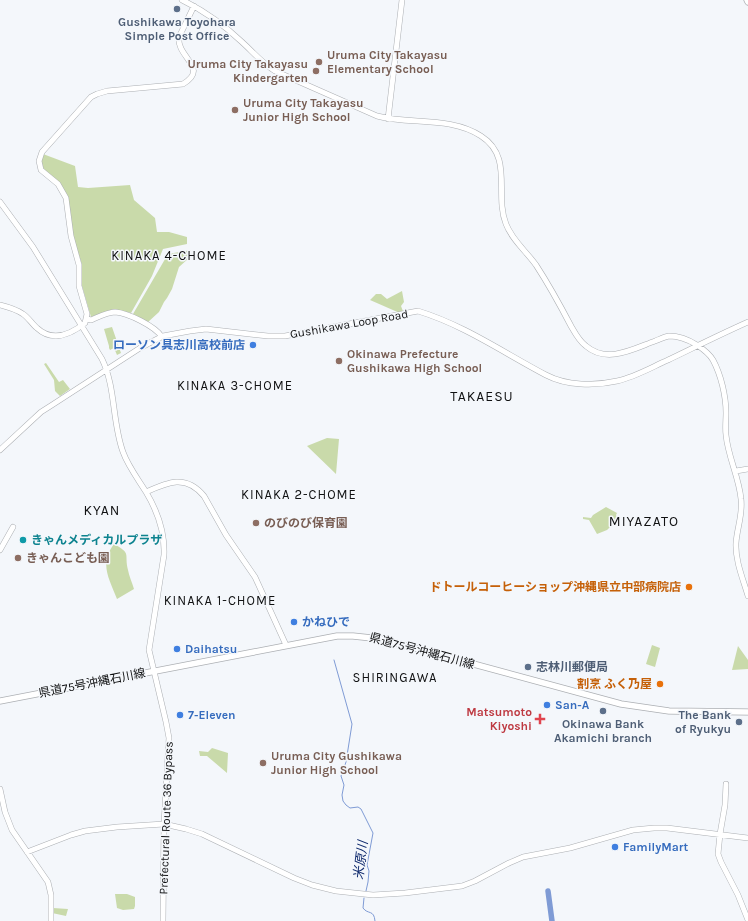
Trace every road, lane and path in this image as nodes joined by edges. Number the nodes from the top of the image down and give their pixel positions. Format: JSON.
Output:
{"nodes":[{"id":1,"x":182,"y":0,"type":"edge"},
{"id":2,"x":402,"y":0,"type":"edge"},
{"id":3,"x":194,"y":6,"type":"junction"},
{"id":4,"x":388,"y":118,"type":"junction"},
{"id":5,"x":0,"y":202,"type":"edge"},
{"id":6,"x":0,"y":305,"type":"edge"},
{"id":7,"x":87,"y":319,"type":"junction"},
{"id":8,"x":748,"y":322,"type":"edge"},
{"id":9,"x":82,"y":325,"type":"junction"},
{"id":10,"x":162,"y":337,"type":"junction"},
{"id":11,"x":698,"y":346,"type":"junction"},
{"id":12,"x":107,"y":369,"type":"junction"},
{"id":13,"x":0,"y":450,"type":"edge"},
{"id":14,"x":748,"y":469,"type":"edge"},
{"id":15,"x":736,"y":471,"type":"junction"},
{"id":16,"x":146,"y":492,"type":"junction"},
{"id":17,"x":13,"y":527,"type":"dead end"},
{"id":18,"x":0,"y":550,"type":"edge"},
{"id":19,"x":748,"y":596,"type":"edge"},
{"id":20,"x":286,"y":645,"type":"junction"},
{"id":21,"x":153,"y":671,"type":"junction"},
{"id":22,"x":0,"y":701,"type":"edge"},
{"id":23,"x":748,"y":712,"type":"edge"},
{"id":24,"x":726,"y":784,"type":"dead end"},
{"id":25,"x":0,"y":789,"type":"edge"},
{"id":26,"x":164,"y":824,"type":"junction"},
{"id":27,"x":720,"y":834,"type":"junction"},
{"id":28,"x":748,"y":838,"type":"edge"},
{"id":29,"x":27,"y":852,"type":"junction"},
{"id":30,"x":748,"y":920,"type":"edge"},
{"id":31,"x":51,"y":921,"type":"edge"},
{"id":32,"x":163,"y":921,"type":"edge"}],
"edges":[{"from":1,"to":3,"type":"main road"},
{"from":2,"to":4,"type":"main road"},
{"from":3,"to":4,"type":"main road"},
{"from":3,"to":7,"type":"main road"},
{"from":4,"to":11,"type":"main road"},
{"from":5,"to":9,"type":"main road"},
{"from":6,"to":9,"type":"main road"},
{"from":7,"to":9,"type":"main road"},
{"from":7,"to":10,"type":"main road"},
{"from":8,"to":11,"type":"main road","name":"Gushikawa Loop Road"},
{"from":9,"to":12,"type":"main road","name":"Prefectural Route 36 Bypass"},
{"from":10,"to":11,"type":"main road","name":"Gushikawa Loop Road"},
{"from":10,"to":12,"type":"main road","name":"Gushikawa Loop Road"},
{"from":11,"to":15,"type":"main road"},
{"from":12,"to":13,"type":"main road","name":"Gushikawa Loop Road"},
{"from":12,"to":16,"type":"main road","name":"Prefectural Route 36 Bypass"},
{"from":14,"to":15,"type":"main road"},
{"from":15,"to":19,"type":"main road"},
{"from":16,"to":20,"type":"main road"},
{"from":16,"to":21,"type":"main road","name":"Prefectural Route 36 Bypass"},
{"from":17,"to":18,"type":"main road"},
{"from":20,"to":21,"type":"main road","name":"県道75号沖縄石川線"},
{"from":20,"to":23,"type":"main road","name":"県道75号沖縄石川線"},
{"from":21,"to":22,"type":"main road","name":"県道75号沖縄石川線"},
{"from":21,"to":26,"type":"main road","name":"Prefectural Route 36 Bypass"},
{"from":24,"to":27,"type":"main road"},
{"from":25,"to":29,"type":"main road"},
{"from":26,"to":27,"type":"main road"},
{"from":26,"to":29,"type":"main road"},
{"from":26,"to":32,"type":"main road","name":"Prefectural Route 36 Bypass"},
{"from":27,"to":28,"type":"main road"},
{"from":27,"to":30,"type":"main road"},
{"from":29,"to":31,"type":"main road"}]}
